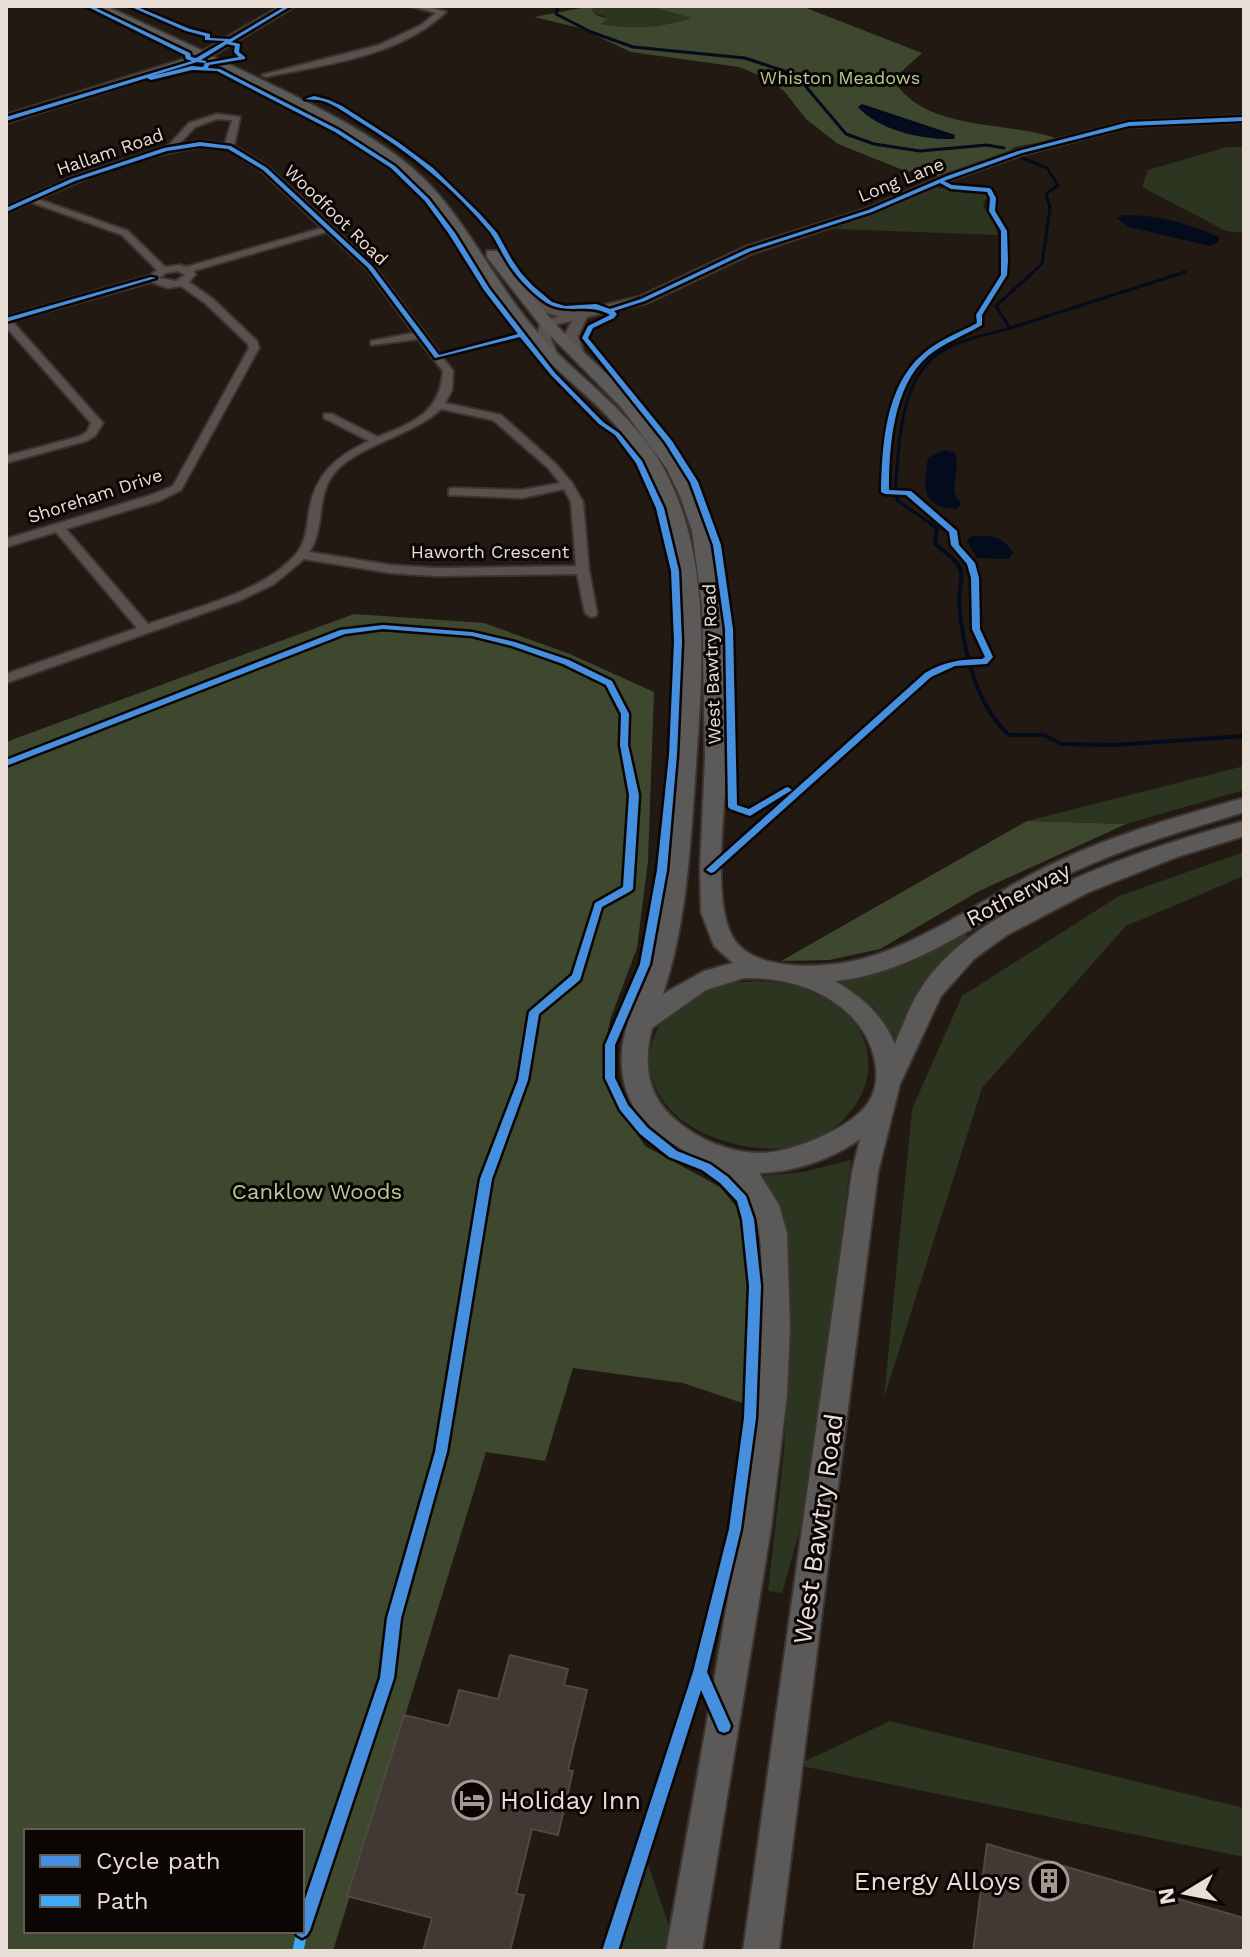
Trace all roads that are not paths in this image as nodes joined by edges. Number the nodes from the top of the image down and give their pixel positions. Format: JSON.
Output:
{"nodes":[{"id":1,"x":97,"y":6,"type":"edge"},
{"id":2,"x":119,"y":6,"type":"edge"},
{"id":3,"x":289,"y":6,"type":"edge"},
{"id":4,"x":414,"y":6,"type":"edge"},
{"id":5,"x":244,"y":32,"type":"junction"},
{"id":6,"x":184,"y":35,"type":"junction"},
{"id":7,"x":211,"y":52,"type":"junction"},
{"id":8,"x":177,"y":67,"type":"junction"},
{"id":9,"x":240,"y":74,"type":"junction"},
{"id":10,"x":266,"y":75,"type":"junction"},
{"id":11,"x":6,"y":119,"type":"edge"},
{"id":12,"x":1244,"y":119,"type":"edge"},
{"id":13,"x":172,"y":147,"type":"junction"},
{"id":14,"x":229,"y":147,"type":"junction"},
{"id":15,"x":30,"y":199,"type":"junction"},
{"id":16,"x":6,"y":210,"type":"edge"},
{"id":17,"x":331,"y":228,"type":"junction"},
{"id":18,"x":163,"y":270,"type":"junction"},
{"id":19,"x":187,"y":270,"type":"junction"},
{"id":20,"x":153,"y":278,"type":"junction"},
{"id":21,"x":182,"y":282,"type":"junction"},
{"id":22,"x":520,"y":292,"type":"junction"},
{"id":23,"x":581,"y":316,"type":"junction"},
{"id":24,"x":6,"y":320,"type":"edge"},
{"id":25,"x":546,"y":323,"type":"junction"},
{"id":26,"x":422,"y":335,"type":"junction"},
{"id":27,"x":375,"y":343,"type":"dead end"},
{"id":28,"x":550,"y":353,"type":"junction"},
{"id":29,"x":577,"y":354,"type":"junction"},
{"id":30,"x":439,"y":405,"type":"junction"},
{"id":31,"x":328,"y":416,"type":"dead end"},
{"id":32,"x":377,"y":441,"type":"junction"},
{"id":33,"x":6,"y":460,"type":"edge"},
{"id":34,"x":568,"y":485,"type":"junction"},
{"id":35,"x":453,"y":492,"type":"dead end"},
{"id":36,"x":58,"y":527,"type":"junction"},
{"id":37,"x":6,"y":543,"type":"edge"},
{"id":38,"x":302,"y":555,"type":"junction"},
{"id":39,"x":583,"y":570,"type":"junction"},
{"id":40,"x":591,"y":613,"type":"dead end"},
{"id":41,"x":146,"y":630,"type":"junction"},
{"id":42,"x":6,"y":679,"type":"edge"},
{"id":43,"x":1244,"y":805,"type":"edge"},
{"id":44,"x":714,"y":824,"type":"junction"},
{"id":45,"x":1244,"y":828,"type":"edge"},
{"id":46,"x":678,"y":852,"type":"junction"},
{"id":47,"x":760,"y":969,"type":"junction"},
{"id":48,"x":792,"y":976,"type":"junction"},
{"id":49,"x":643,"y":1022,"type":"junction"},
{"id":50,"x":884,"y":1095,"type":"junction"},
{"id":51,"x":722,"y":1158,"type":"junction"},
{"id":52,"x":684,"y":1951,"type":"edge"},
{"id":53,"x":761,"y":1951,"type":"edge"}],
"edges":[{"from":1,"to":7,"type":"main road"},
{"from":2,"to":6,"type":"main road"},
{"from":3,"to":5,"type":"main road"},
{"from":4,"to":10,"type":"street"},
{"from":5,"to":6,"type":"main road"},
{"from":5,"to":7,"type":"main road"},
{"from":6,"to":7,"type":"main road"},
{"from":7,"to":8,"type":"main road"},
{"from":7,"to":9,"type":"main road","name":"West Bawtry Road"},
{"from":7,"to":10,"type":"main road","name":"West Bawtry Road"},
{"from":8,"to":9,"type":"main road"},
{"from":8,"to":11,"type":"main road"},
{"from":9,"to":28,"type":"main road","name":"West Bawtry Road"},
{"from":10,"to":22,"type":"main road","name":"West Bawtry Road"},
{"from":12,"to":23,"type":"street","name":"Long Lane"},
{"from":13,"to":14,"type":"street","name":"Hallam Road"},
{"from":13,"to":14,"type":"street"},
{"from":13,"to":15,"type":"street","name":"Hallam Road"},
{"from":14,"to":17,"type":"street","name":"Woodfoot Road"},
{"from":15,"to":16,"type":"street","name":"Hallam Road"},
{"from":15,"to":18,"type":"street"},
{"from":17,"to":19,"type":"street"},
{"from":17,"to":26,"type":"street","name":"Woodfoot Road"},
{"from":18,"to":19,"type":"street"},
{"from":18,"to":20,"type":"street"},
{"from":19,"to":21,"type":"street"},
{"from":20,"to":21,"type":"street"},
{"from":20,"to":24,"type":"street"},
{"from":21,"to":36,"type":"street","name":"Shoreham Drive"},
{"from":22,"to":23,"type":"street"},
{"from":22,"to":25,"type":"main road","name":"West Bawtry Road"},
{"from":23,"to":25,"type":"street","name":"Long Lane"},
{"from":23,"to":29,"type":"street"},
{"from":24,"to":33,"type":"street"},
{"from":25,"to":28,"type":"street"},
{"from":25,"to":29,"type":"main road","name":"West Bawtry Road"},
{"from":26,"to":27,"type":"street"},
{"from":26,"to":30,"type":"street","name":"Woodfoot Road"},
{"from":28,"to":46,"type":"main road","name":"West Bawtry Road"},
{"from":29,"to":44,"type":"main road","name":"West Bawtry Road"},
{"from":30,"to":32,"type":"street"},
{"from":30,"to":34,"type":"street","name":"Haworth Crescent"},
{"from":31,"to":32,"type":"street"},
{"from":32,"to":38,"type":"street"},
{"from":34,"to":35,"type":"street"},
{"from":34,"to":39,"type":"street","name":"Haworth Crescent"},
{"from":36,"to":37,"type":"street","name":"Shoreham Drive"},
{"from":36,"to":41,"type":"street"},
{"from":38,"to":39,"type":"street","name":"Haworth Crescent"},
{"from":38,"to":41,"type":"street"},
{"from":39,"to":40,"type":"street","name":"Haworth Crescent"},
{"from":41,"to":42,"type":"street"},
{"from":43,"to":48,"type":"main road","name":"Rotherway"},
{"from":44,"to":46,"type":"main road"},
{"from":44,"to":47,"type":"main road","name":"West Bawtry Road"},
{"from":45,"to":50,"type":"main road","name":"Rotherway"},
{"from":46,"to":49,"type":"main road","name":"West Bawtry Road"},
{"from":47,"to":48,"type":"main road"},
{"from":47,"to":49,"type":"main road"},
{"from":48,"to":50,"type":"main road"},
{"from":49,"to":51,"type":"main road"},
{"from":50,"to":51,"type":"main road"},
{"from":50,"to":53,"type":"main road","name":"West Bawtry Road"},
{"from":51,"to":52,"type":"main road"}]}
